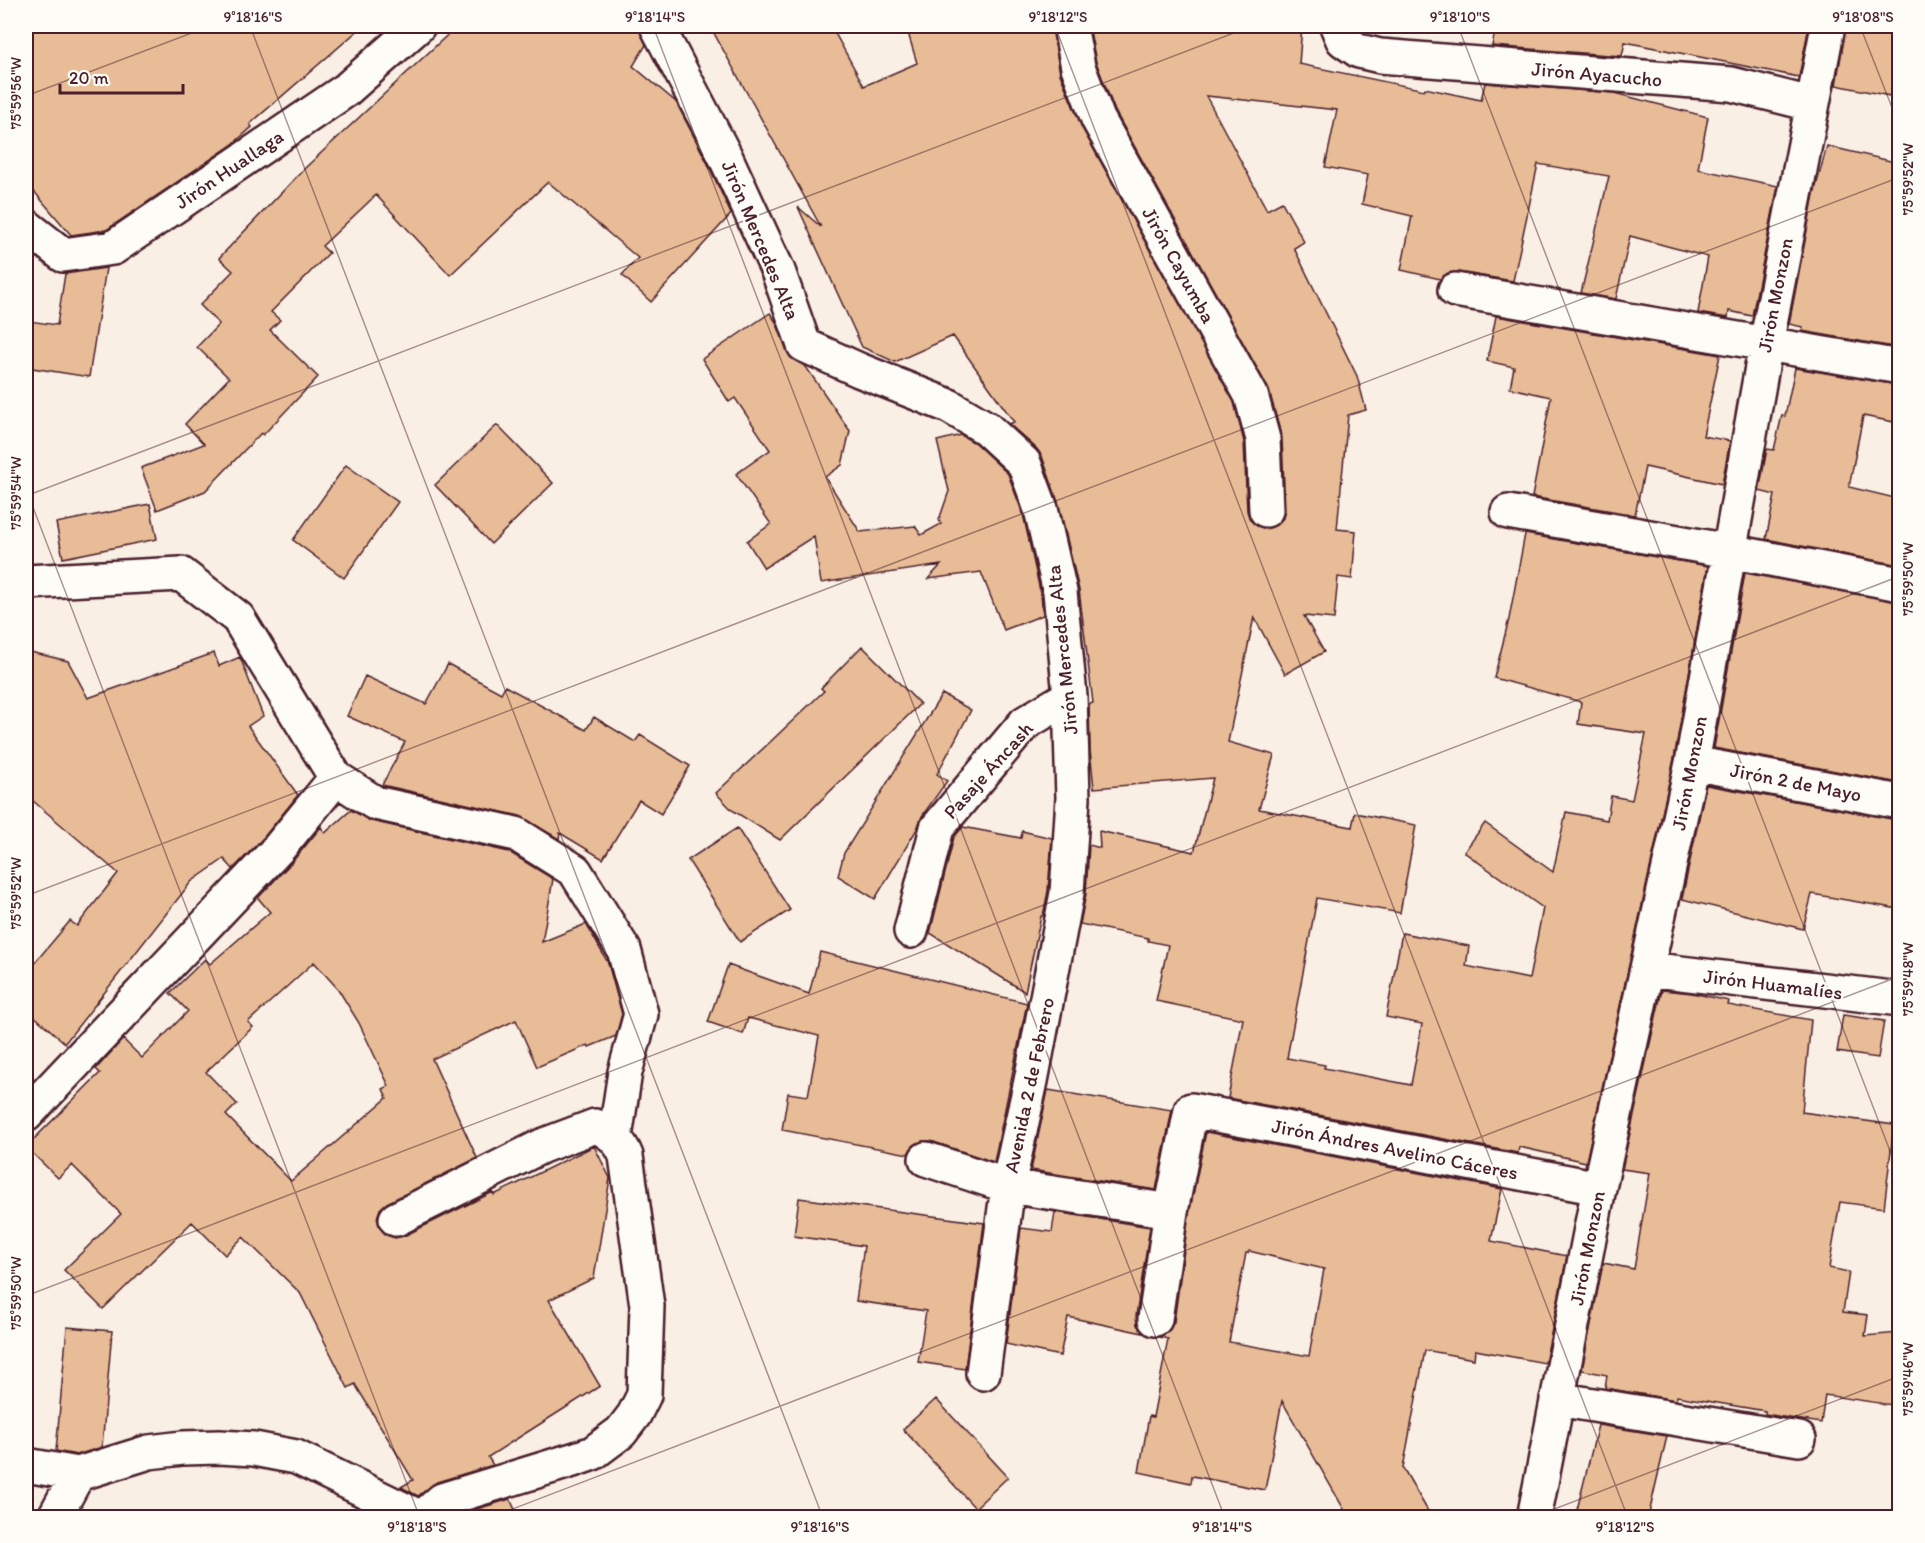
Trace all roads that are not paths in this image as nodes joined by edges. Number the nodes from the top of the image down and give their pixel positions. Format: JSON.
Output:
{"nodes":[{"id":1,"x":418,"y":26,"type":"edge"},
{"id":2,"x":657,"y":26,"type":"edge"},
{"id":3,"x":1070,"y":26,"type":"edge"},
{"id":4,"x":1337,"y":26,"type":"edge"},
{"id":5,"x":1828,"y":26,"type":"edge"},
{"id":6,"x":1811,"y":104,"type":"junction"},
{"id":7,"x":26,"y":226,"type":"edge"},
{"id":8,"x":1455,"y":290,"type":"dead end"},
{"id":9,"x":1766,"y":344,"type":"junction"},
{"id":10,"x":1899,"y":367,"type":"edge"},
{"id":11,"x":1266,"y":510,"type":"dead end"},
{"id":12,"x":1508,"y":512,"type":"dead end"},
{"id":13,"x":1729,"y":550,"type":"junction"},
{"id":14,"x":26,"y":582,"type":"edge"},
{"id":15,"x":1899,"y":584,"type":"edge"},
{"id":16,"x":1070,"y":696,"type":"junction"},
{"id":17,"x":1692,"y":762,"type":"junction"},
{"id":18,"x":336,"y":778,"type":"junction"},
{"id":19,"x":1073,"y":798,"type":"joint"},
{"id":20,"x":1899,"y":802,"type":"edge"},
{"id":21,"x":911,"y":931,"type":"dead end"},
{"id":22,"x":1647,"y":969,"type":"junction"},
{"id":23,"x":1899,"y":999,"type":"edge"},
{"id":24,"x":26,"y":1115,"type":"edge"},
{"id":25,"x":615,"y":1138,"type":"junction"},
{"id":26,"x":926,"y":1159,"type":"dead end"},
{"id":27,"x":1008,"y":1186,"type":"junction"},
{"id":28,"x":1599,"y":1188,"type":"junction"},
{"id":29,"x":1171,"y":1211,"type":"junction"},
{"id":30,"x":396,"y":1219,"type":"dead end"},
{"id":31,"x":1155,"y":1319,"type":"dead end"},
{"id":32,"x":983,"y":1373,"type":"dead end"},
{"id":33,"x":1557,"y":1399,"type":"junction"},
{"id":34,"x":1799,"y":1439,"type":"dead end"},
{"id":35,"x":26,"y":1465,"type":"edge"},
{"id":36,"x":78,"y":1474,"type":"junction"},
{"id":37,"x":54,"y":1518,"type":"edge"},
{"id":38,"x":422,"y":1518,"type":"edge"},
{"id":39,"x":1534,"y":1518,"type":"edge"}],
"edges":[{"from":1,"to":7,"type":"street","name":"Jirón Huallaga"},
{"from":2,"to":16,"type":"street","name":"Jirón Mercedes Alta"},
{"from":3,"to":11,"type":"street","name":"Jirón Cayumba"},
{"from":4,"to":6,"type":"street","name":"Jirón Ayacucho"},
{"from":5,"to":6,"type":"street","name":"Jirón Monzon"},
{"from":6,"to":9,"type":"street","name":"Jirón Monzon"},
{"from":8,"to":9,"type":"street"},
{"from":9,"to":10,"type":"street"},
{"from":9,"to":13,"type":"street","name":"Jirón Monzon"},
{"from":12,"to":13,"type":"street"},
{"from":13,"to":15,"type":"street"},
{"from":13,"to":17,"type":"street","name":"Jirón Monzon"},
{"from":14,"to":18,"type":"street"},
{"from":16,"to":19,"type":"street","name":"Jirón Mercedes Alta"},
{"from":16,"to":21,"type":"street","name":"Pasaje Áncash"},
{"from":17,"to":20,"type":"street","name":"Jirón 2 de Mayo"},
{"from":17,"to":22,"type":"street","name":"Jirón Monzon"},
{"from":18,"to":24,"type":"street"},
{"from":18,"to":25,"type":"street"},
{"from":19,"to":27,"type":"street","name":"Avenida 2 de Febrero"},
{"from":22,"to":23,"type":"street","name":"Jirón Huamalíes"},
{"from":22,"to":28,"type":"street","name":"Jirón Monzon"},
{"from":25,"to":30,"type":"street"},
{"from":25,"to":38,"type":"street"},
{"from":26,"to":27,"type":"street"},
{"from":27,"to":29,"type":"street"},
{"from":27,"to":32,"type":"street","name":"Avenida 2 de Febrero"},
{"from":28,"to":29,"type":"street","name":"Jirón Ándres Avelino Cáceres"},
{"from":28,"to":33,"type":"street","name":"Jirón Monzon"},
{"from":29,"to":31,"type":"street"},
{"from":33,"to":34,"type":"street"},
{"from":33,"to":39,"type":"street","name":"Jirón Monzon"},
{"from":35,"to":36,"type":"street"},
{"from":36,"to":37,"type":"street"},
{"from":36,"to":38,"type":"street"}]}
